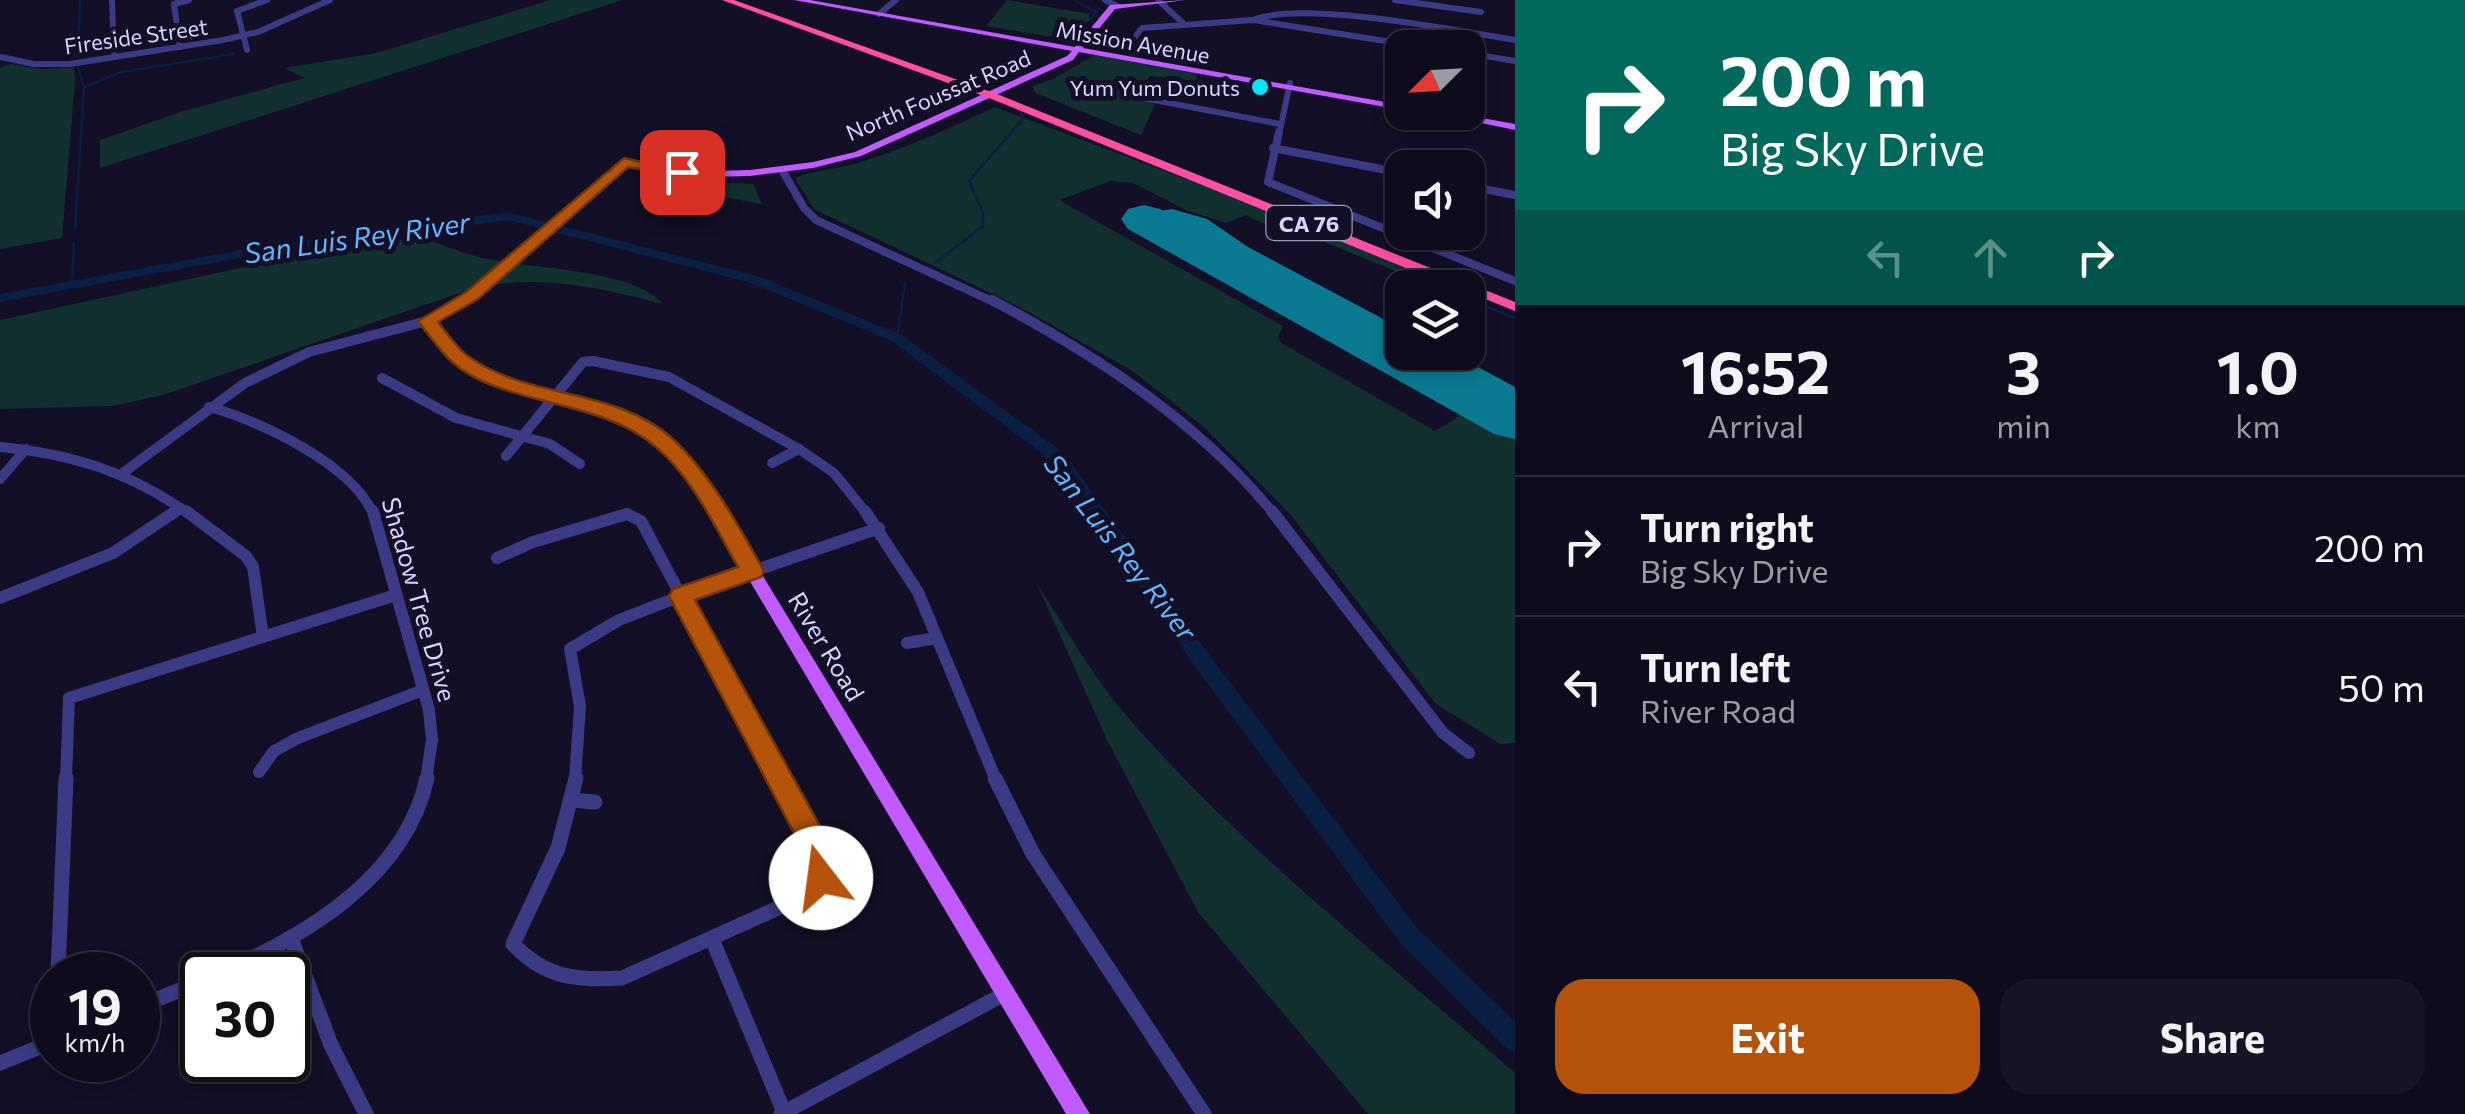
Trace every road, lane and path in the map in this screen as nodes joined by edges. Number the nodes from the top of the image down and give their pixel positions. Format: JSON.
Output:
{"nodes":[{"id":1,"x":112,"y":0,"type":"edge"},
{"id":2,"x":189,"y":0,"type":"edge"},
{"id":3,"x":267,"y":0,"type":"edge"},
{"id":4,"x":330,"y":0,"type":"edge"},
{"id":5,"x":726,"y":0,"type":"edge"},
{"id":6,"x":751,"y":0,"type":"edge"},
{"id":7,"x":798,"y":0,"type":"edge"},
{"id":8,"x":818,"y":0,"type":"edge"},
{"id":9,"x":896,"y":0,"type":"edge"},
{"id":10,"x":1105,"y":0,"type":"edge"},
{"id":11,"x":1158,"y":0,"type":"edge"},
{"id":12,"x":1182,"y":0,"type":"edge"},
{"id":13,"x":1395,"y":0,"type":"edge"},
{"id":14,"x":1408,"y":1,"type":"edge"},
{"id":15,"x":1117,"y":6,"type":"junction"},
{"id":16,"x":1481,"y":12,"type":"dead end"},
{"id":17,"x":880,"y":13,"type":"junction"},
{"id":18,"x":1253,"y":20,"type":"junction"},
{"id":19,"x":1185,"y":24,"type":"junction"},
{"id":20,"x":243,"y":36,"type":"junction"},
{"id":21,"x":1515,"y":40,"type":"edge"},
{"id":22,"x":1385,"y":41,"type":"edge"},
{"id":23,"x":180,"y":47,"type":"junction"},
{"id":24,"x":1078,"y":48,"type":"junction"},
{"id":25,"x":247,"y":50,"type":"dead end"},
{"id":26,"x":1143,"y":51,"type":"dead end"},
{"id":27,"x":114,"y":57,"type":"junction"},
{"id":28,"x":1485,"y":57,"type":"edge"},
{"id":29,"x":0,"y":61,"type":"edge"},
{"id":30,"x":1515,"y":61,"type":"edge"},
{"id":31,"x":1290,"y":85,"type":"junction"},
{"id":32,"x":997,"y":94,"type":"junction"},
{"id":33,"x":1143,"y":98,"type":"dead end"},
{"id":34,"x":1385,"y":102,"type":"edge"},
{"id":35,"x":1385,"y":103,"type":"edge"},
{"id":36,"x":1485,"y":117,"type":"edge"},
{"id":37,"x":1485,"y":121,"type":"edge"},
{"id":38,"x":1280,"y":124,"type":"junction"},
{"id":39,"x":1515,"y":124,"type":"edge"},
{"id":40,"x":1273,"y":148,"type":"junction"},
{"id":41,"x":782,"y":170,"type":"junction"},
{"id":42,"x":1385,"y":170,"type":"edge"},
{"id":43,"x":1485,"y":189,"type":"edge"},
{"id":44,"x":1515,"y":195,"type":"edge"},
{"id":45,"x":1515,"y":281,"type":"edge"},
{"id":46,"x":1515,"y":295,"type":"edge"},
{"id":47,"x":1515,"y":306,"type":"edge"},
{"id":48,"x":427,"y":321,"type":"junction"},
{"id":49,"x":382,"y":378,"type":"dead end"},
{"id":50,"x":554,"y":396,"type":"junction"},
{"id":51,"x":209,"y":407,"type":"junction"},
{"id":52,"x":522,"y":438,"type":"junction"},
{"id":53,"x":0,"y":448,"type":"edge"},
{"id":54,"x":26,"y":449,"type":"junction"},
{"id":55,"x":799,"y":449,"type":"junction"},
{"id":56,"x":506,"y":456,"type":"dead end"},
{"id":57,"x":772,"y":462,"type":"dead end"},
{"id":58,"x":580,"y":464,"type":"dead end"},
{"id":59,"x":124,"y":472,"type":"junction"},
{"id":60,"x":0,"y":479,"type":"edge"},
{"id":61,"x":181,"y":508,"type":"junction"},
{"id":62,"x":879,"y":528,"type":"junction"},
{"id":63,"x":498,"y":558,"type":"dead end"},
{"id":64,"x":752,"y":571,"type":"junction"},
{"id":65,"x":396,"y":595,"type":"junction"},
{"id":66,"x":681,"y":596,"type":"junction"},
{"id":67,"x":0,"y":598,"type":"edge"},
{"id":68,"x":263,"y":638,"type":"junction"},
{"id":69,"x":937,"y":638,"type":"junction"},
{"id":70,"x":907,"y":643,"type":"dead end"},
{"id":71,"x":423,"y":690,"type":"junction"},
{"id":72,"x":1469,"y":753,"type":"dead end"},
{"id":73,"x":259,"y":772,"type":"dead end"},
{"id":74,"x":572,"y":800,"type":"junction"},
{"id":75,"x":595,"y":802,"type":"dead end"},
{"id":76,"x":712,"y":940,"type":"junction"},
{"id":77,"x":292,"y":941,"type":"junction"},
{"id":78,"x":59,"y":952,"type":"edge"},
{"id":79,"x":268,"y":952,"type":"edge"},
{"id":80,"x":1006,"y":993,"type":"junction"},
{"id":81,"x":30,"y":1051,"type":"edge"},
{"id":82,"x":0,"y":1063,"type":"edge"},
{"id":83,"x":782,"y":1113,"type":"edge"},
{"id":84,"x":366,"y":1114,"type":"edge"},
{"id":85,"x":1079,"y":1114,"type":"edge"},
{"id":86,"x":1204,"y":1114,"type":"edge"}],
"edges":[{"from":1,"to":27,"type":"street"},
{"from":2,"to":23,"type":"street"},
{"from":3,"to":20,"type":"street"},
{"from":4,"to":20,"type":"street","name":"Fireside Street"},
{"from":5,"to":32,"type":"highway","number":"CA 76"},
{"from":6,"to":32,"type":"highway","number":"CA 76"},
{"from":7,"to":17,"type":"main road","name":"Mission Avenue"},
{"from":8,"to":17,"type":"main road","name":"Mission Avenue"},
{"from":9,"to":17,"type":"street"},
{"from":10,"to":15,"type":"street"},
{"from":11,"to":12,"type":"main road"},
{"from":11,"to":15,"type":"main road"},
{"from":11,"to":19,"type":"street"},
{"from":13,"to":14,"type":"street"},
{"from":14,"to":16,"type":"street"},
{"from":15,"to":24,"type":"main road","name":"North Foussat Road"},
{"from":17,"to":24,"type":"main road","name":"Mission Avenue"},
{"from":18,"to":19,"type":"street"},
{"from":18,"to":21,"type":"street"},
{"from":18,"to":22,"type":"street"},
{"from":19,"to":26,"type":"street"},
{"from":20,"to":23,"type":"street","name":"Fireside Street"},
{"from":20,"to":25,"type":"street"},
{"from":23,"to":27,"type":"street","name":"Fireside Street"},
{"from":24,"to":31,"type":"main road","name":"Mission Avenue"},
{"from":24,"to":32,"type":"main road","name":"North Foussat Road"},
{"from":27,"to":29,"type":"street","name":"Fireside Street"},
{"from":28,"to":30,"type":"street"},
{"from":31,"to":34,"type":"main road","name":"Mission Avenue"},
{"from":31,"to":35,"type":"main road","name":"Mission Avenue"},
{"from":31,"to":38,"type":"street"},
{"from":32,"to":41,"type":"main road","name":"North Foussat Road"},
{"from":32,"to":46,"type":"highway","number":"CA 76"},
{"from":32,"to":47,"type":"highway","number":"CA 76"},
{"from":33,"to":38,"type":"street"},
{"from":36,"to":39,"type":"main road"},
{"from":37,"to":39,"type":"main road"},
{"from":38,"to":40,"type":"street"},
{"from":40,"to":42,"type":"street"},
{"from":40,"to":45,"type":"street"},
{"from":41,"to":48,"type":"main road","name":"North Foussat Road"},
{"from":41,"to":72,"type":"street"},
{"from":43,"to":44,"type":"street"},
{"from":48,"to":50,"type":"main road","name":"River Road"},
{"from":48,"to":51,"type":"street","name":"North Foussat Road"},
{"from":49,"to":52,"type":"street"},
{"from":50,"to":52,"type":"street"},
{"from":50,"to":55,"type":"street"},
{"from":50,"to":64,"type":"main road","name":"River Road"},
{"from":51,"to":59,"type":"street","name":"North Foussat Road"},
{"from":51,"to":65,"type":"street","name":"Shadow Tree Drive"},
{"from":52,"to":56,"type":"street"},
{"from":52,"to":58,"type":"street"},
{"from":53,"to":54,"type":"street"},
{"from":54,"to":59,"type":"street"},
{"from":54,"to":60,"type":"street"},
{"from":55,"to":57,"type":"street"},
{"from":55,"to":62,"type":"street"},
{"from":59,"to":61,"type":"street"},
{"from":61,"to":67,"type":"street"},
{"from":61,"to":68,"type":"street"},
{"from":62,"to":64,"type":"street"},
{"from":62,"to":69,"type":"street"},
{"from":63,"to":66,"type":"street"},
{"from":64,"to":66,"type":"street"},
{"from":64,"to":80,"type":"main road","name":"River Road"},
{"from":65,"to":68,"type":"street"},
{"from":65,"to":71,"type":"street","name":"Shadow Tree Drive"},
{"from":66,"to":74,"type":"street"},
{"from":66,"to":76,"type":"street"},
{"from":68,"to":78,"type":"street"},
{"from":69,"to":70,"type":"street"},
{"from":69,"to":86,"type":"street"},
{"from":71,"to":73,"type":"street"},
{"from":71,"to":77,"type":"street","name":"Shadow Tree Drive"},
{"from":74,"to":75,"type":"street"},
{"from":74,"to":76,"type":"street"},
{"from":76,"to":83,"type":"street"},
{"from":77,"to":79,"type":"street","name":"Shadow Tree Drive"},
{"from":77,"to":84,"type":"street"},
{"from":80,"to":83,"type":"street"},
{"from":80,"to":85,"type":"main road","name":"River Road"},
{"from":81,"to":82,"type":"street"}]}
